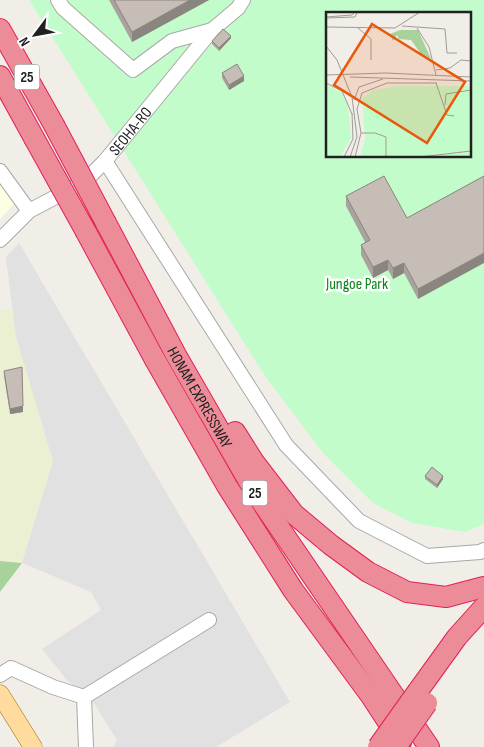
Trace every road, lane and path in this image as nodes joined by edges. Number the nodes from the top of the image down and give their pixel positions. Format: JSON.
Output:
{"nodes":[{"id":1,"x":58,"y":0,"type":"edge"},
{"id":2,"x":244,"y":0,"type":"edge"},
{"id":3,"x":0,"y":29,"type":"edge"},
{"id":4,"x":212,"y":30,"type":"junction"},
{"id":5,"x":0,"y":76,"type":"edge"},
{"id":6,"x":105,"y":161,"type":"junction"},
{"id":7,"x":0,"y":172,"type":"edge"},
{"id":8,"x":29,"y":211,"type":"junction"},
{"id":9,"x":0,"y":240,"type":"edge"},
{"id":10,"x":176,"y":354,"type":"junction"},
{"id":11,"x":484,"y":550,"type":"edge"},
{"id":12,"x":484,"y":587,"type":"edge"},
{"id":13,"x":484,"y":607,"type":"edge"},
{"id":14,"x":209,"y":620,"type":"dead end"},
{"id":15,"x":484,"y":626,"type":"edge"},
{"id":16,"x":0,"y":675,"type":"edge"},
{"id":17,"x":0,"y":694,"type":"edge"},
{"id":18,"x":84,"y":697,"type":"junction"},
{"id":19,"x":423,"y":697,"type":"junction"},
{"id":20,"x":33,"y":747,"type":"edge"},
{"id":21,"x":86,"y":747,"type":"edge"},
{"id":22,"x":378,"y":747,"type":"edge"},
{"id":23,"x":396,"y":747,"type":"edge"},
{"id":24,"x":405,"y":747,"type":"edge"},
{"id":25,"x":430,"y":747,"type":"edge"}],
"edges":[{"from":1,"to":4,"type":"street"},
{"from":2,"to":4,"type":"street","name":"SEOHA-RO"},
{"from":3,"to":10,"type":"highway","name":"HONAM EXPRESSWAY","number":"25","bridge":true},
{"from":4,"to":6,"type":"street","name":"SEOHA-RO"},
{"from":5,"to":24,"type":"highway","name":"HONAM EXPRESSWAY","number":"25","bridge":true},
{"from":6,"to":8,"type":"street","name":"SEOHA-RO"},
{"from":6,"to":11,"type":"street"},
{"from":7,"to":8,"type":"street"},
{"from":8,"to":9,"type":"street","name":"SEOHA-RO"},
{"from":10,"to":12,"type":"highway"},
{"from":10,"to":25,"type":"highway","name":"HONAM EXPRESSWAY","number":"25"},
{"from":13,"to":19,"type":"highway"},
{"from":14,"to":18,"type":"street"},
{"from":15,"to":19,"type":"highway"},
{"from":16,"to":18,"type":"street"},
{"from":17,"to":20,"type":"main road"},
{"from":18,"to":21,"type":"street"},
{"from":19,"to":22,"type":"highway","bridge":true},
{"from":19,"to":23,"type":"highway","bridge":true}]}
